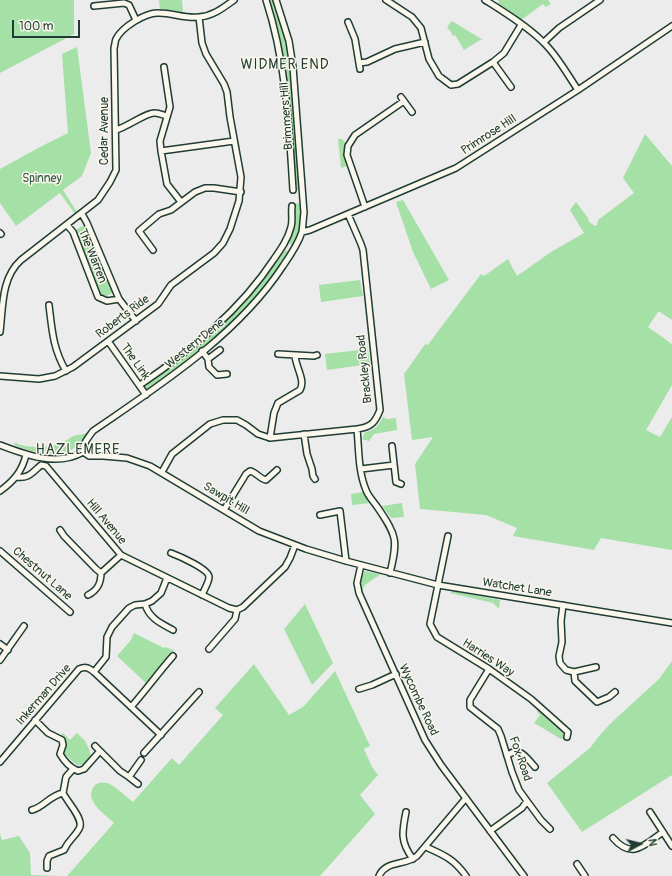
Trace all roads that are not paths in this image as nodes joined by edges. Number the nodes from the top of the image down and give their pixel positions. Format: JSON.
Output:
{"nodes":[{"id":1,"x":234,"y":0,"type":"edge"},
{"id":2,"x":266,"y":0,"type":"edge"},
{"id":3,"x":276,"y":0,"type":"edge"},
{"id":4,"x":386,"y":0,"type":"edge"},
{"id":5,"x":600,"y":0,"type":"edge"},
{"id":6,"x":488,"y":1,"type":"edge"},
{"id":7,"x":94,"y":6,"type":"dead end"},
{"id":8,"x":199,"y":18,"type":"junction"},
{"id":9,"x":136,"y":20,"type":"junction"},
{"id":10,"x":348,"y":22,"type":"dead end"},
{"id":11,"x":521,"y":25,"type":"junction"},
{"id":12,"x":672,"y":26,"type":"edge"},
{"id":13,"x":425,"y":42,"type":"junction"},
{"id":14,"x":544,"y":42,"type":"junction"},
{"id":15,"x":493,"y":62,"type":"junction"},
{"id":16,"x":359,"y":63,"type":"junction"},
{"id":17,"x":164,"y":67,"type":"dead end"},
{"id":18,"x":360,"y":69,"type":"dead end"},
{"id":19,"x":511,"y":87,"type":"dead end"},
{"id":20,"x":578,"y":90,"type":"junction"},
{"id":21,"x":412,"y":112,"type":"dead end"},
{"id":22,"x":167,"y":116,"type":"junction"},
{"id":23,"x":116,"y":130,"type":"junction"},
{"id":24,"x":234,"y":141,"type":"junction"},
{"id":25,"x":161,"y":151,"type":"junction"},
{"id":26,"x":293,"y":190,"type":"dead end"},
{"id":27,"x":241,"y":192,"type":"junction"},
{"id":28,"x":181,"y":202,"type":"junction"},
{"id":29,"x":292,"y":206,"type":"dead end"},
{"id":30,"x":365,"y":207,"type":"junction"},
{"id":31,"x":82,"y":214,"type":"junction"},
{"id":32,"x":348,"y":214,"type":"junction"},
{"id":33,"x":67,"y":225,"type":"junction"},
{"id":34,"x":302,"y":232,"type":"junction"},
{"id":35,"x":284,"y":244,"type":"junction"},
{"id":36,"x":153,"y":250,"type":"dead end"},
{"id":37,"x":294,"y":250,"type":"junction"},
{"id":38,"x":2,"y":296,"type":"edge"},
{"id":39,"x":119,"y":299,"type":"junction"},
{"id":40,"x":49,"y":305,"type":"dead end"},
{"id":41,"x":136,"y":321,"type":"junction"},
{"id":42,"x":0,"y":332,"type":"edge"},
{"id":43,"x":108,"y":341,"type":"junction"},
{"id":44,"x":220,"y":350,"type":"dead end"},
{"id":45,"x":202,"y":352,"type":"junction"},
{"id":46,"x":278,"y":354,"type":"dead end"},
{"id":47,"x":295,"y":355,"type":"junction"},
{"id":48,"x":317,"y":355,"type":"dead end"},
{"id":49,"x":208,"y":359,"type":"junction"},
{"id":50,"x":66,"y":371,"type":"junction"},
{"id":51,"x":226,"y":374,"type":"dead end"},
{"id":52,"x":0,"y":376,"type":"edge"},
{"id":53,"x":140,"y":385,"type":"junction"},
{"id":54,"x":146,"y":394,"type":"junction"},
{"id":55,"x":357,"y":429,"type":"junction"},
{"id":56,"x":304,"y":434,"type":"junction"},
{"id":57,"x":270,"y":438,"type":"junction"},
{"id":58,"x":0,"y":445,"type":"edge"},
{"id":59,"x":392,"y":446,"type":"dead end"},
{"id":60,"x":83,"y":452,"type":"junction"},
{"id":61,"x":26,"y":455,"type":"junction"},
{"id":62,"x":394,"y":465,"type":"junction"},
{"id":63,"x":361,"y":469,"type":"junction"},
{"id":64,"x":277,"y":470,"type":"dead end"},
{"id":65,"x":162,"y":472,"type":"junction"},
{"id":66,"x":16,"y":477,"type":"junction"},
{"id":67,"x":315,"y":479,"type":"dead end"},
{"id":68,"x":401,"y":484,"type":"dead end"},
{"id":69,"x":0,"y":491,"type":"edge"},
{"id":70,"x":224,"y":510,"type":"junction"},
{"id":71,"x":320,"y":515,"type":"dead end"},
{"id":72,"x":60,"y":530,"type":"dead end"},
{"id":73,"x":448,"y":536,"type":"dead end"},
{"id":74,"x":295,"y":545,"type":"junction"},
{"id":75,"x":0,"y":551,"type":"edge"},
{"id":76,"x":171,"y":554,"type":"dead end"},
{"id":77,"x":121,"y":555,"type":"junction"},
{"id":78,"x":346,"y":561,"type":"junction"},
{"id":79,"x":361,"y":565,"type":"junction"},
{"id":80,"x":102,"y":573,"type":"junction"},
{"id":81,"x":390,"y":573,"type":"junction"},
{"id":82,"x":167,"y":578,"type":"junction"},
{"id":83,"x":438,"y":585,"type":"junction"},
{"id":84,"x":88,"y":595,"type":"dead end"},
{"id":85,"x":202,"y":595,"type":"junction"},
{"id":86,"x":145,"y":604,"type":"junction"},
{"id":87,"x":563,"y":605,"type":"junction"},
{"id":88,"x":237,"y":610,"type":"junction"},
{"id":89,"x":70,"y":612,"type":"dead end"},
{"id":90,"x":672,"y":623,"type":"edge"},
{"id":91,"x":24,"y":626,"type":"dead end"},
{"id":92,"x":173,"y":630,"type":"dead end"},
{"id":93,"x":0,"y":644,"type":"edge"},
{"id":94,"x":209,"y":649,"type":"dead end"},
{"id":95,"x":8,"y":650,"type":"junction"},
{"id":96,"x":173,"y":656,"type":"dead end"},
{"id":97,"x":0,"y":660,"type":"edge"},
{"id":98,"x":596,"y":667,"type":"dead end"},
{"id":99,"x":489,"y":669,"type":"junction"},
{"id":100,"x":94,"y":672,"type":"junction"},
{"id":101,"x":574,"y":672,"type":"junction"},
{"id":102,"x":396,"y":674,"type":"junction"},
{"id":103,"x":359,"y":689,"type":"dead end"},
{"id":104,"x":199,"y":692,"type":"dead end"},
{"id":105,"x":615,"y":692,"type":"dead end"},
{"id":106,"x":131,"y":707,"type":"junction"},
{"id":107,"x":35,"y":720,"type":"junction"},
{"id":108,"x":160,"y":734,"type":"junction"},
{"id":109,"x":569,"y":734,"type":"dead end"},
{"id":110,"x":95,"y":746,"type":"dead end"},
{"id":111,"x":100,"y":751,"type":"junction"},
{"id":112,"x":144,"y":753,"type":"dead end"},
{"id":113,"x":507,"y":756,"type":"junction"},
{"id":114,"x":141,"y":760,"type":"dead end"},
{"id":115,"x":0,"y":762,"type":"edge"},
{"id":116,"x":535,"y":767,"type":"dead end"},
{"id":117,"x":73,"y":769,"type":"junction"},
{"id":118,"x":129,"y":777,"type":"junction"},
{"id":119,"x":138,"y":784,"type":"dead end"},
{"id":120,"x":63,"y":793,"type":"junction"},
{"id":121,"x":466,"y":798,"type":"junction"},
{"id":122,"x":527,"y":801,"type":"junction"},
{"id":123,"x":32,"y":810,"type":"dead end"},
{"id":124,"x":406,"y":812,"type":"dead end"},
{"id":125,"x":650,"y":812,"type":"dead end"},
{"id":126,"x":550,"y":829,"type":"dead end"},
{"id":127,"x":490,"y":831,"type":"junction"},
{"id":128,"x":663,"y":832,"type":"junction"},
{"id":129,"x":614,"y":838,"type":"dead end"},
{"id":130,"x":426,"y":846,"type":"junction"},
{"id":131,"x":672,"y":846,"type":"edge"},
{"id":132,"x":413,"y":859,"type":"junction"},
{"id":133,"x":47,"y":868,"type":"dead end"},
{"id":134,"x":574,"y":870,"type":"dead end"},
{"id":135,"x":379,"y":876,"type":"edge"},
{"id":136,"x":466,"y":876,"type":"edge"},
{"id":137,"x":524,"y":876,"type":"edge"},
{"id":138,"x":586,"y":876,"type":"edge"}],
"edges":[{"from":1,"to":8,"type":"street","name":"Cedar Avenue"},
{"from":2,"to":26,"type":"street"},
{"from":3,"to":34,"type":"street","name":"Brimmers Hill"},
{"from":4,"to":13,"type":"street"},
{"from":5,"to":14,"type":"street"},
{"from":6,"to":11,"type":"street"},
{"from":7,"to":9,"type":"street"},
{"from":8,"to":9,"type":"street","name":"Cedar Avenue"},
{"from":8,"to":24,"type":"street","name":"Roberts Ride"},
{"from":9,"to":23,"type":"street","name":"Cedar Avenue"},
{"from":10,"to":16,"type":"street"},
{"from":11,"to":14,"type":"street"},
{"from":11,"to":15,"type":"street"},
{"from":12,"to":20,"type":"street","name":"Primrose Hill"},
{"from":13,"to":15,"type":"street"},
{"from":13,"to":16,"type":"street"},
{"from":14,"to":20,"type":"street"},
{"from":15,"to":19,"type":"street"},
{"from":16,"to":18,"type":"street"},
{"from":17,"to":22,"type":"street"},
{"from":20,"to":30,"type":"street","name":"Primrose Hill"},
{"from":21,"to":30,"type":"street"},
{"from":22,"to":23,"type":"street"},
{"from":22,"to":25,"type":"street"},
{"from":23,"to":31,"type":"street","name":"Cedar Avenue"},
{"from":24,"to":25,"type":"street"},
{"from":24,"to":27,"type":"street","name":"Roberts Ride"},
{"from":25,"to":28,"type":"street"},
{"from":27,"to":28,"type":"street"},
{"from":27,"to":41,"type":"street","name":"Roberts Ride"},
{"from":28,"to":36,"type":"street"},
{"from":29,"to":35,"type":"street"},
{"from":30,"to":32,"type":"street","name":"Primrose Hill"},
{"from":31,"to":33,"type":"street","name":"Cedar Avenue"},
{"from":31,"to":39,"type":"street","name":"The Warren"},
{"from":32,"to":34,"type":"street","name":"Primrose Hill"},
{"from":32,"to":55,"type":"street","name":"Brackley Road"},
{"from":33,"to":38,"type":"street","name":"Cedar Avenue"},
{"from":33,"to":39,"type":"street","name":"The Warren"},
{"from":34,"to":37,"type":"street","name":"Western Dene"},
{"from":35,"to":37,"type":"street"},
{"from":35,"to":53,"type":"street"},
{"from":37,"to":45,"type":"street","name":"Western Dene"},
{"from":38,"to":42,"type":"street","name":"Cedar Avenue"},
{"from":39,"to":41,"type":"street","name":"The Warren"},
{"from":40,"to":50,"type":"street"},
{"from":41,"to":43,"type":"street","name":"Roberts Ride"},
{"from":43,"to":50,"type":"street","name":"Roberts Ride"},
{"from":43,"to":53,"type":"street","name":"The Link"},
{"from":44,"to":49,"type":"street"},
{"from":45,"to":49,"type":"street"},
{"from":45,"to":54,"type":"street","name":"Western Dene"},
{"from":46,"to":47,"type":"street"},
{"from":47,"to":48,"type":"street"},
{"from":47,"to":57,"type":"street"},
{"from":49,"to":51,"type":"street"},
{"from":50,"to":52,"type":"street","name":"Roberts Ride"},
{"from":53,"to":54,"type":"street","name":"The Link"},
{"from":54,"to":60,"type":"street","name":"Western Dene"},
{"from":55,"to":56,"type":"street"},
{"from":55,"to":63,"type":"street"},
{"from":56,"to":57,"type":"street"},
{"from":56,"to":67,"type":"street"},
{"from":57,"to":65,"type":"street"},
{"from":58,"to":61,"type":"street"},
{"from":59,"to":62,"type":"street"},
{"from":60,"to":61,"type":"street"},
{"from":60,"to":65,"type":"street","name":"Sawpit Hill"},
{"from":61,"to":66,"type":"street"},
{"from":62,"to":63,"type":"street"},
{"from":62,"to":68,"type":"street"},
{"from":63,"to":81,"type":"street"},
{"from":64,"to":70,"type":"street"},
{"from":65,"to":70,"type":"street","name":"Sawpit Hill"},
{"from":66,"to":69,"type":"street"},
{"from":66,"to":77,"type":"street","name":"Hill Avenue"},
{"from":70,"to":74,"type":"street","name":"Sawpit Hill"},
{"from":71,"to":78,"type":"street"},
{"from":72,"to":80,"type":"street"},
{"from":73,"to":83,"type":"street","name":"Harries Way"},
{"from":74,"to":78,"type":"street","name":"Sawpit Hill"},
{"from":74,"to":88,"type":"street"},
{"from":75,"to":89,"type":"street","name":"Chestnut Lane"},
{"from":76,"to":85,"type":"street"},
{"from":77,"to":80,"type":"street"},
{"from":77,"to":82,"type":"street","name":"Hill Avenue"},
{"from":78,"to":79,"type":"street","name":"Sawpit Hill"},
{"from":79,"to":81,"type":"street","name":"Watchet Lane"},
{"from":79,"to":102,"type":"street","name":"Wycombe Road"},
{"from":80,"to":84,"type":"street"},
{"from":81,"to":83,"type":"street","name":"Watchet Lane"},
{"from":82,"to":85,"type":"street","name":"Hill Avenue"},
{"from":82,"to":86,"type":"street"},
{"from":83,"to":87,"type":"street","name":"Watchet Lane"},
{"from":83,"to":99,"type":"street","name":"Harries Way"},
{"from":85,"to":88,"type":"street","name":"Hill Avenue"},
{"from":86,"to":92,"type":"street"},
{"from":86,"to":100,"type":"street"},
{"from":87,"to":90,"type":"street","name":"Watchet Lane"},
{"from":87,"to":101,"type":"street"},
{"from":88,"to":94,"type":"street"},
{"from":91,"to":95,"type":"street"},
{"from":93,"to":95,"type":"street"},
{"from":95,"to":97,"type":"street"},
{"from":96,"to":106,"type":"street"},
{"from":98,"to":101,"type":"street"},
{"from":99,"to":109,"type":"street","name":"Harries Way"},
{"from":99,"to":113,"type":"street","name":"Fox Road"},
{"from":100,"to":106,"type":"street"},
{"from":100,"to":107,"type":"street","name":"Inkerman Drive"},
{"from":101,"to":105,"type":"street"},
{"from":102,"to":103,"type":"street"},
{"from":102,"to":121,"type":"street","name":"Wycombe Road"},
{"from":104,"to":108,"type":"street"},
{"from":106,"to":108,"type":"street"},
{"from":107,"to":115,"type":"street","name":"Inkerman Drive"},
{"from":107,"to":117,"type":"street"},
{"from":108,"to":112,"type":"street"},
{"from":110,"to":111,"type":"street"},
{"from":111,"to":117,"type":"street"},
{"from":111,"to":118,"type":"street"},
{"from":113,"to":116,"type":"street"},
{"from":113,"to":122,"type":"street","name":"Fox Road"},
{"from":114,"to":118,"type":"street"},
{"from":117,"to":120,"type":"street"},
{"from":118,"to":119,"type":"street"},
{"from":120,"to":123,"type":"street"},
{"from":120,"to":133,"type":"street"},
{"from":121,"to":127,"type":"street","name":"Wycombe Road"},
{"from":121,"to":130,"type":"street"},
{"from":122,"to":126,"type":"street","name":"Fox Road"},
{"from":122,"to":127,"type":"street"},
{"from":124,"to":132,"type":"street"},
{"from":125,"to":128,"type":"street"},
{"from":127,"to":137,"type":"street","name":"Wycombe Road"},
{"from":128,"to":129,"type":"street"},
{"from":128,"to":131,"type":"street"},
{"from":130,"to":132,"type":"street"},
{"from":130,"to":136,"type":"street"},
{"from":132,"to":135,"type":"street"},
{"from":134,"to":138,"type":"street"}]}
